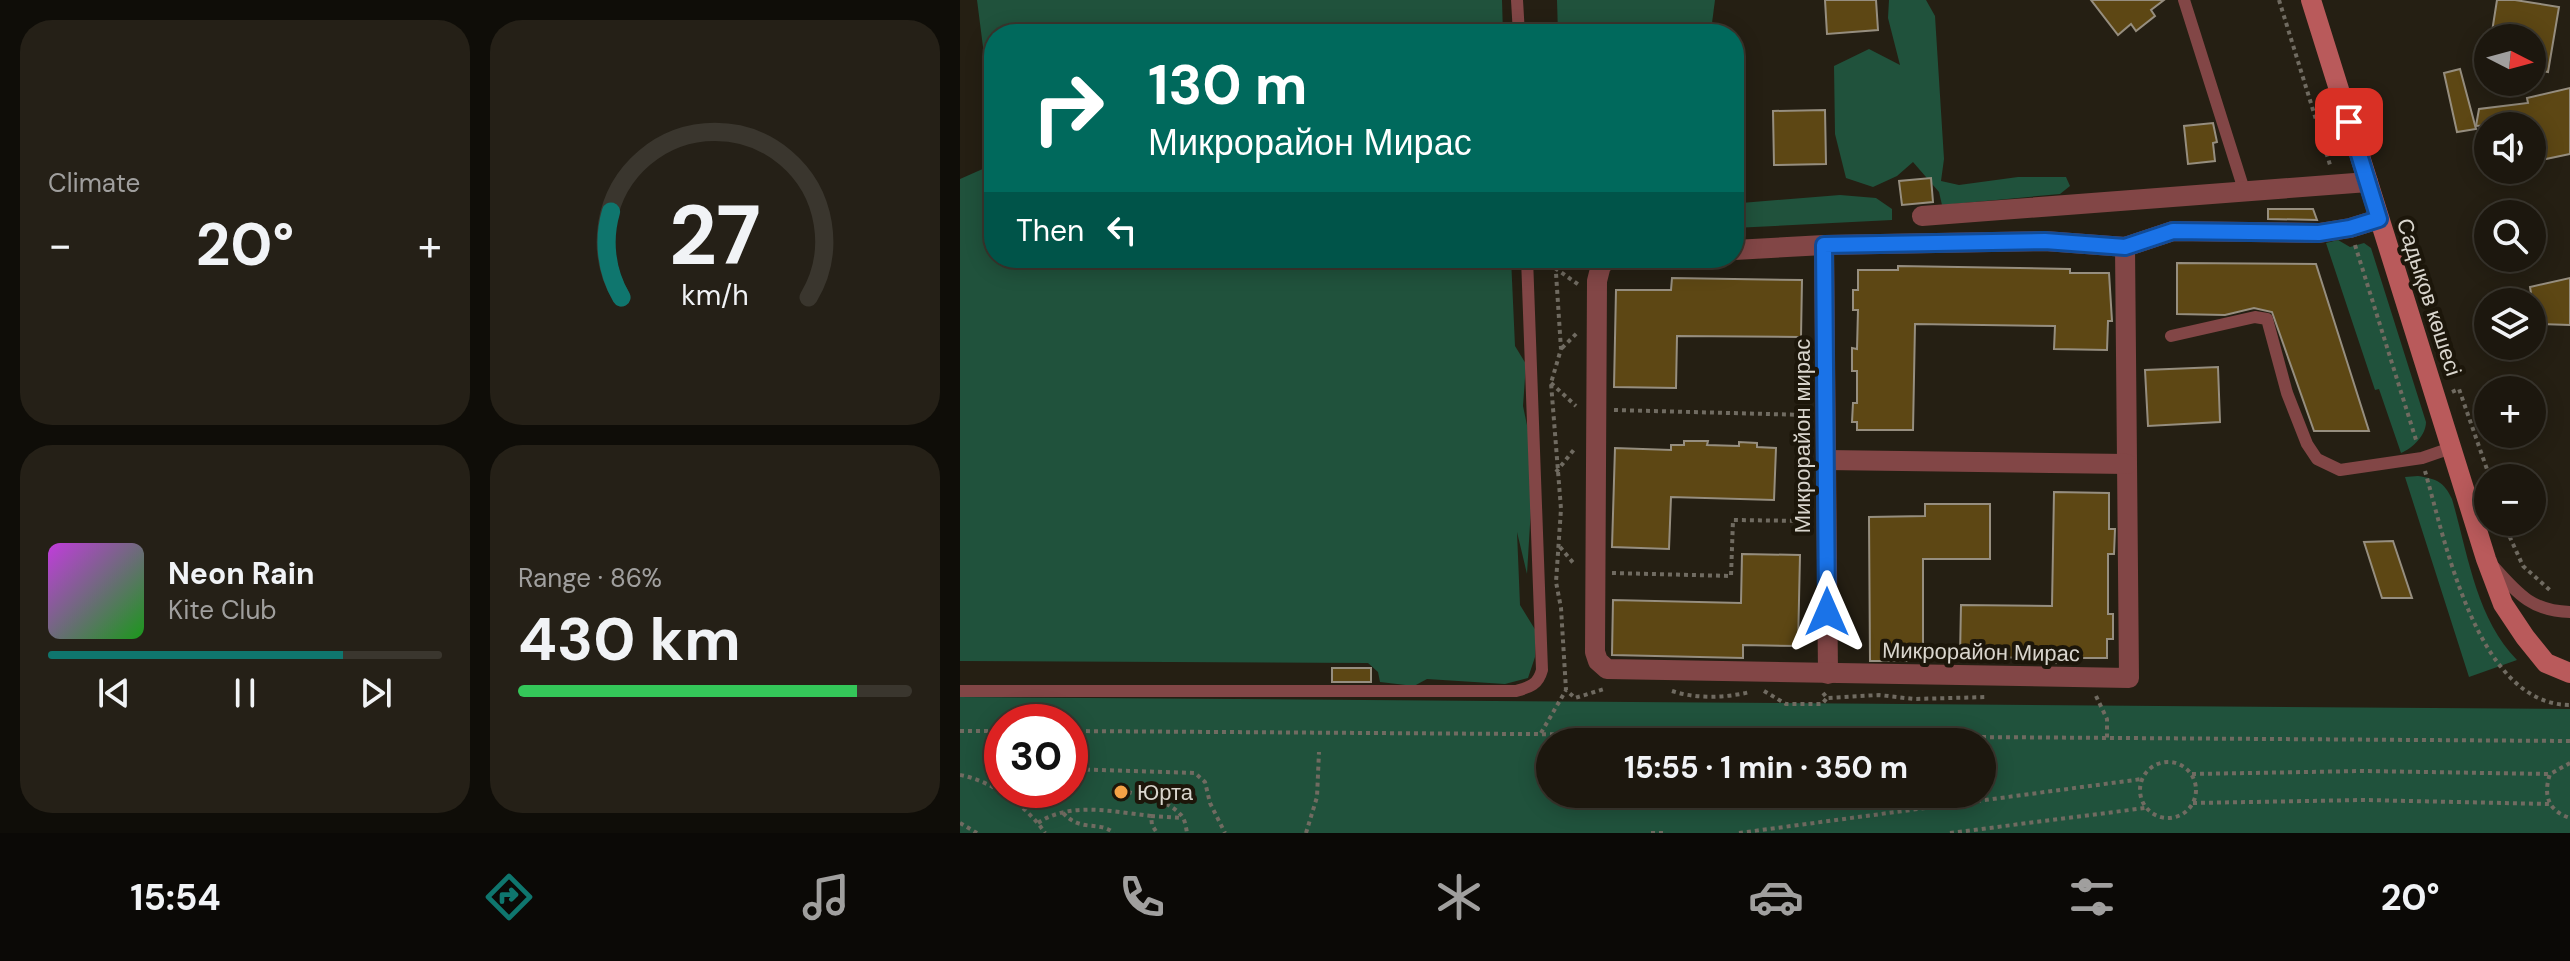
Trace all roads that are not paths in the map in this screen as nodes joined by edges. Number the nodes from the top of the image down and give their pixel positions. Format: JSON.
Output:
{"nodes":[{"id":1,"x":1517,"y":0,"type":"edge"},
{"id":2,"x":2184,"y":0,"type":"edge"},
{"id":3,"x":2311,"y":0,"type":"edge"},
{"id":4,"x":1518,"y":24,"type":"edge"},
{"id":5,"x":2368,"y":182,"type":"junction"},
{"id":6,"x":2245,"y":193,"type":"junction"},
{"id":7,"x":1922,"y":216,"type":"dead end"},
{"id":8,"x":2379,"y":219,"type":"junction"},
{"id":9,"x":1824,"y":245,"type":"junction"},
{"id":10,"x":2125,"y":247,"type":"junction"},
{"id":11,"x":1744,"y":249,"type":"edge"},
{"id":12,"x":1527,"y":268,"type":"edge"},
{"id":13,"x":1600,"y":268,"type":"edge"},
{"id":14,"x":2171,"y":336,"type":"dead end"},
{"id":15,"x":2451,"y":448,"type":"junction"},
{"id":16,"x":1826,"y":460,"type":"junction"},
{"id":17,"x":2127,"y":464,"type":"junction"},
{"id":18,"x":2486,"y":559,"type":"junction"},
{"id":19,"x":2570,"y":612,"type":"edge"},
{"id":20,"x":2570,"y":673,"type":"edge"},
{"id":21,"x":1822,"y":680,"type":"junction"},
{"id":22,"x":960,"y":691,"type":"edge"}],
"edges":[{"from":1,"to":4,"type":"lane"},
{"from":2,"to":6,"type":"lane"},
{"from":3,"to":5,"type":"street","name":"Садықов көшесі"},
{"from":5,"to":6,"type":"street"},
{"from":5,"to":8,"type":"street","name":"Садықов көшесі"},
{"from":6,"to":7,"type":"street"},
{"from":8,"to":10,"type":"street"},
{"from":8,"to":15,"type":"street","name":"Садықов көшесі"},
{"from":9,"to":10,"type":"street"},
{"from":9,"to":11,"type":"street"},
{"from":9,"to":16,"type":"street","name":"Микрорайон мирас"},
{"from":10,"to":17,"type":"street","name":"Микрорайон Мирас"},
{"from":12,"to":22,"type":"lane"},
{"from":13,"to":21,"type":"street","name":"Микрорайон Мирас"},
{"from":14,"to":15,"type":"lane"},
{"from":15,"to":18,"type":"street","name":"Садықов көшесі"},
{"from":16,"to":17,"type":"street","name":"Микрорайон Мирас"},
{"from":16,"to":21,"type":"street","name":"Микрорайон мирас"},
{"from":17,"to":21,"type":"street","name":"Микрорайон Мирас"},
{"from":18,"to":19,"type":"lane"},
{"from":18,"to":20,"type":"street","name":"Садықов көшесі"}]}
